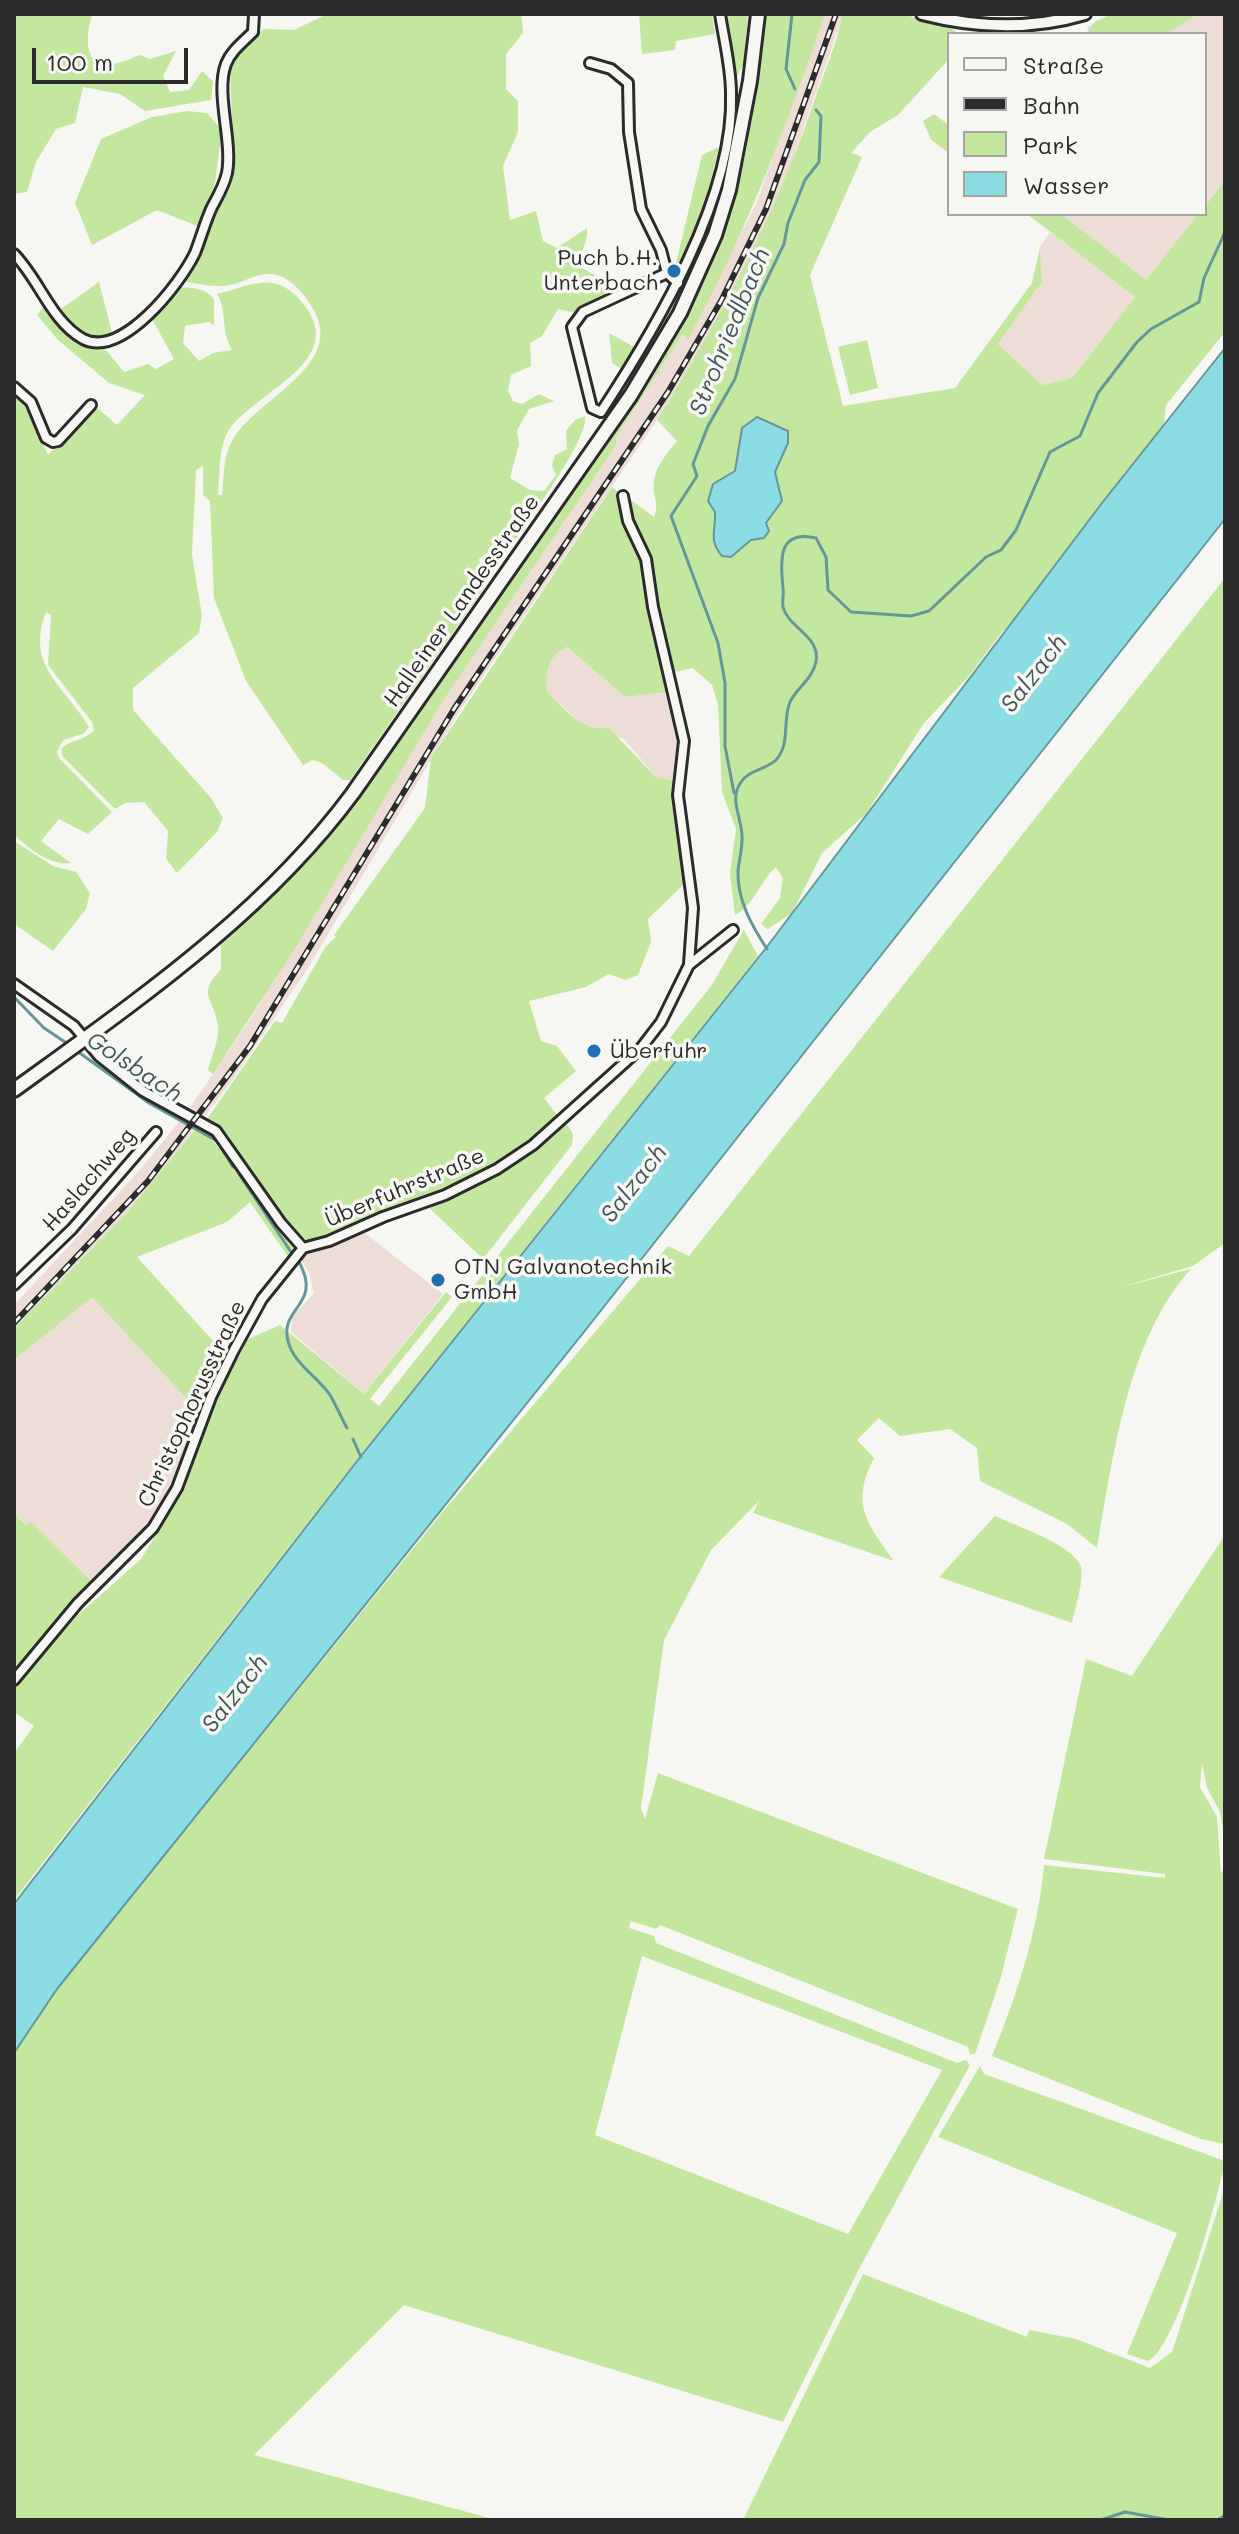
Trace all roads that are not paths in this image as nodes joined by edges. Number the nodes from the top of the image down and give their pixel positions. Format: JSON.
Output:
{"nodes":[{"id":1,"x":254,"y":14,"type":"edge"},
{"id":2,"x":720,"y":14,"type":"edge"},
{"id":3,"x":758,"y":14,"type":"edge"},
{"id":4,"x":922,"y":14,"type":"edge"},
{"id":5,"x":1085,"y":14,"type":"edge"},
{"id":6,"x":590,"y":63,"type":"dead end"},
{"id":7,"x":14,"y":254,"type":"edge"},
{"id":8,"x":667,"y":273,"type":"junction"},
{"id":9,"x":678,"y":283,"type":"junction"},
{"id":10,"x":14,"y":387,"type":"edge"},
{"id":11,"x":91,"y":405,"type":"dead end"},
{"id":12,"x":623,"y":496,"type":"dead end"},
{"id":13,"x":733,"y":930,"type":"dead end"},
{"id":14,"x":689,"y":965,"type":"junction"},
{"id":15,"x":14,"y":984,"type":"edge"},
{"id":16,"x":82,"y":1041,"type":"junction"},
{"id":17,"x":14,"y":1090,"type":"edge"},
{"id":18,"x":156,"y":1132,"type":"dead end"},
{"id":19,"x":303,"y":1248,"type":"junction"},
{"id":20,"x":14,"y":1285,"type":"edge"},
{"id":21,"x":14,"y":1680,"type":"edge"}],
"edges":[{"from":1,"to":7,"type":"street"},
{"from":2,"to":9,"type":"street"},
{"from":3,"to":16,"type":"main road","name":"Halleiner Landesstraße"},
{"from":4,"to":5,"type":"street"},
{"from":6,"to":8,"type":"street"},
{"from":8,"to":9,"type":"street"},
{"from":8,"to":9,"type":"street"},
{"from":10,"to":11,"type":"street"},
{"from":12,"to":14,"type":"street","name":"Überfuhrstraße"},
{"from":13,"to":14,"type":"street","name":"Überfuhrstraße"},
{"from":14,"to":19,"type":"street","name":"Überfuhrstraße"},
{"from":15,"to":16,"type":"street","name":"Überfuhrstraße"},
{"from":16,"to":17,"type":"main road","name":"Halleiner Landesstraße"},
{"from":16,"to":19,"type":"street","name":"Überfuhrstraße"},
{"from":18,"to":20,"type":"street","name":"Haslachweg"},
{"from":19,"to":21,"type":"street","name":"Christophorusstraße"}]}
